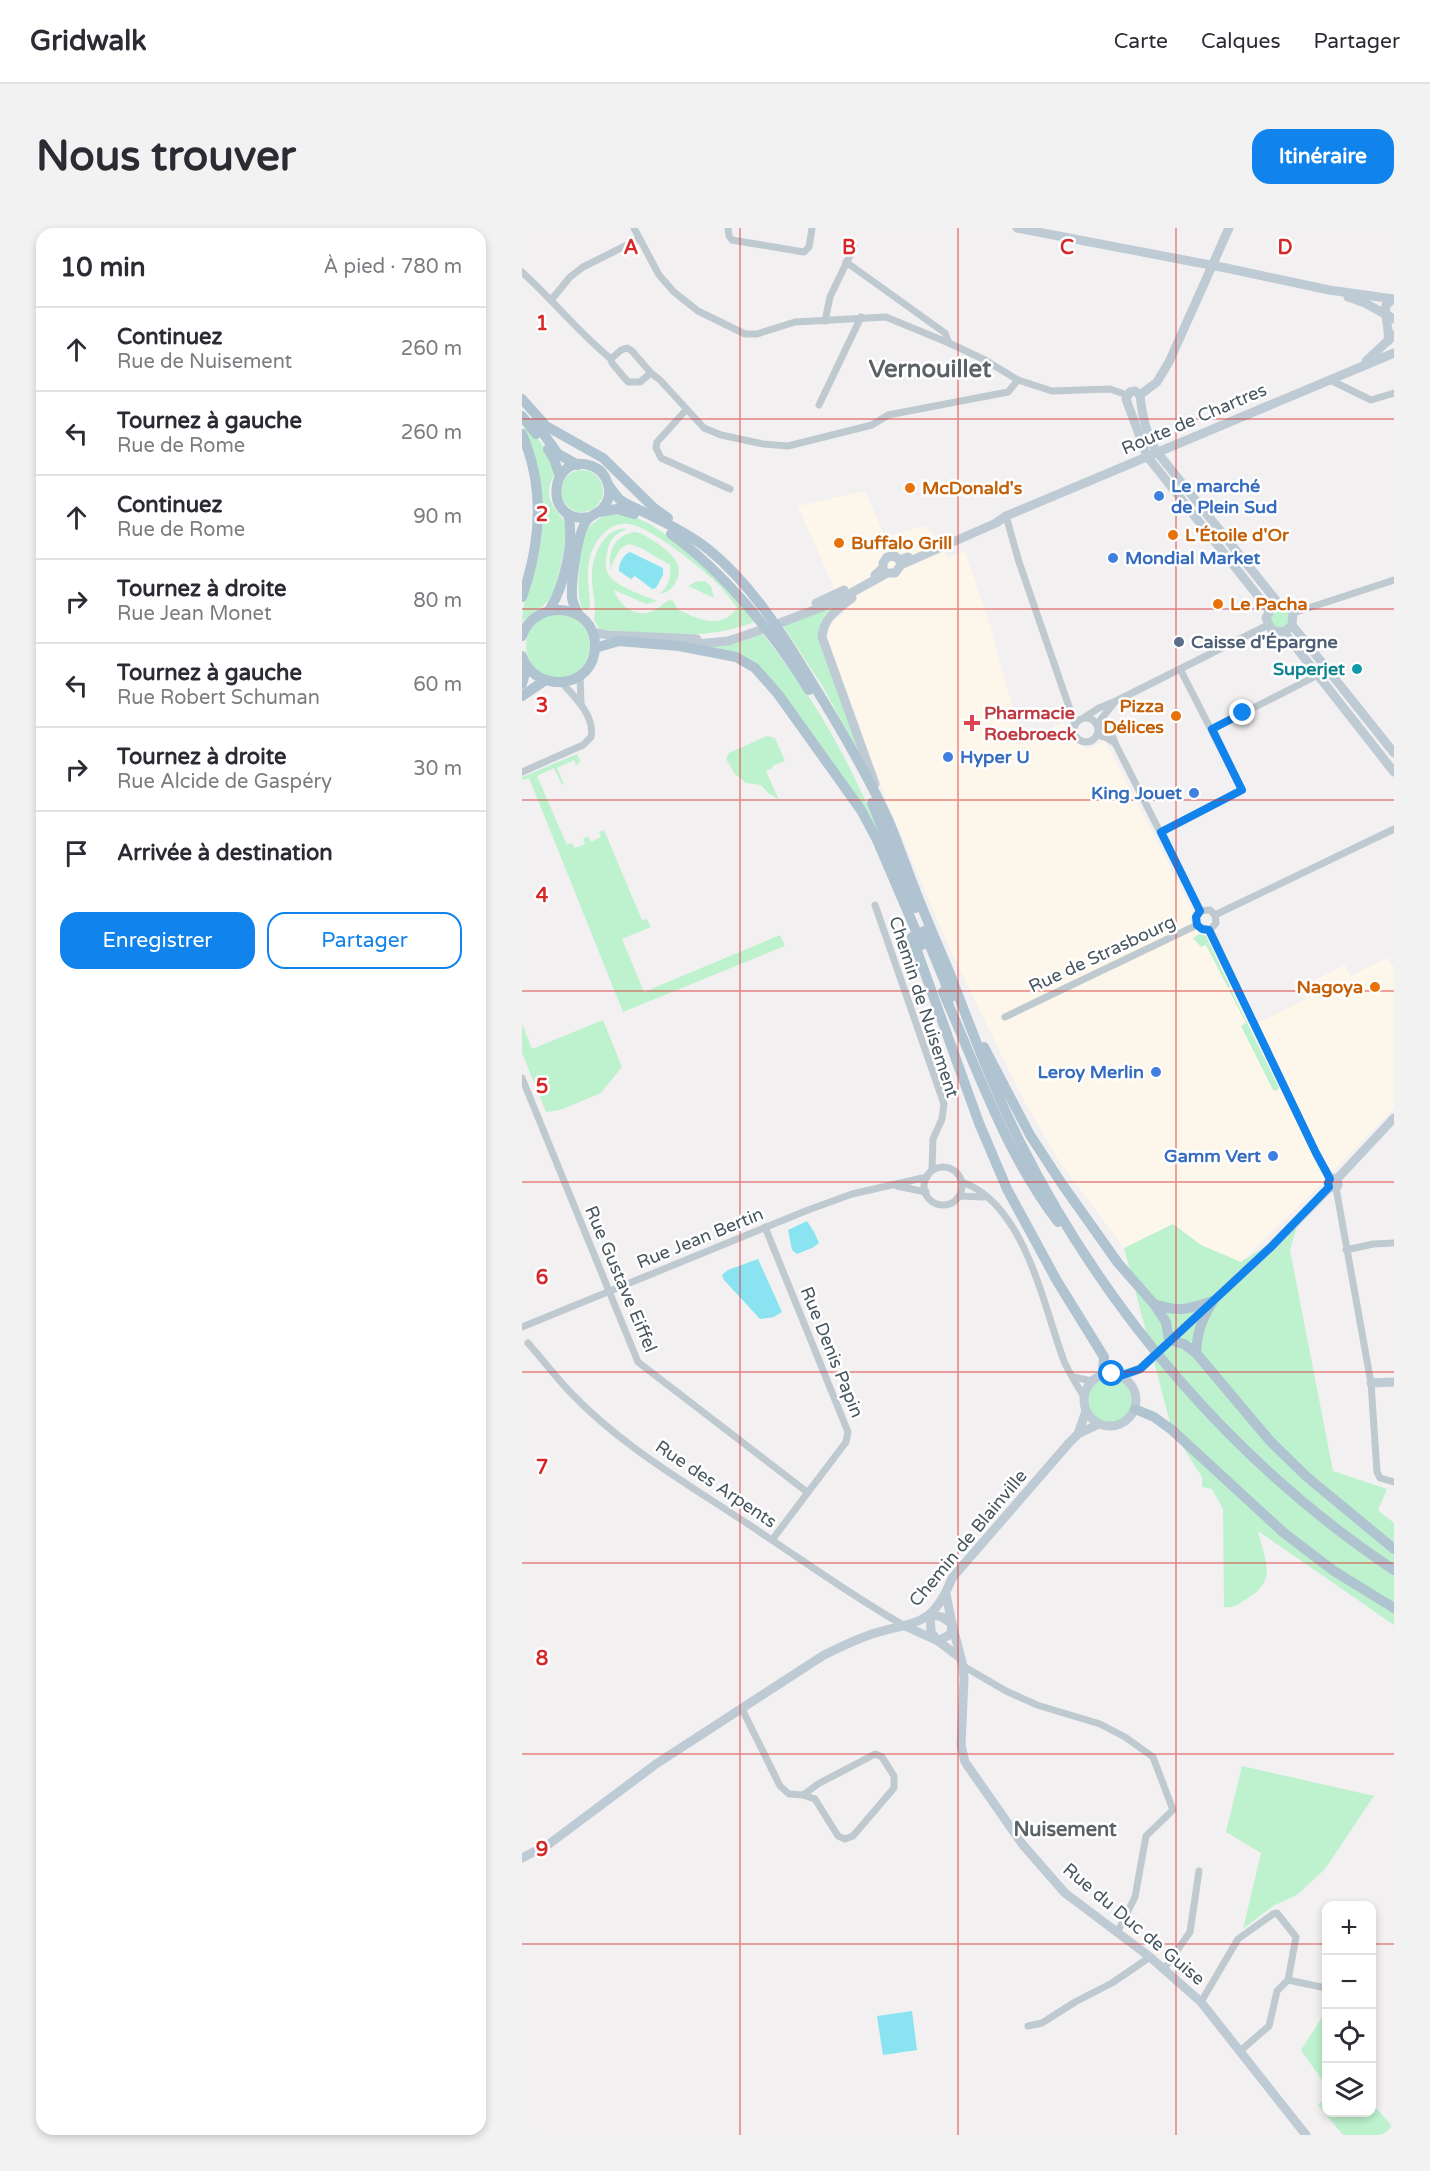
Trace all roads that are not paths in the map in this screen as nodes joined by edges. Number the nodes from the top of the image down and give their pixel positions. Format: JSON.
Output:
{"nodes":[{"id":1,"x":634,"y":228,"type":"edge"},
{"id":2,"x":728,"y":228,"type":"edge"},
{"id":3,"x":812,"y":228,"type":"edge"},
{"id":4,"x":1017,"y":228,"type":"edge"},
{"id":5,"x":1229,"y":228,"type":"edge"},
{"id":6,"x":639,"y":239,"type":"junction"},
{"id":7,"x":854,"y":247,"type":"dead end"},
{"id":8,"x":846,"y":262,"type":"junction"},
{"id":9,"x":1213,"y":266,"type":"junction"},
{"id":10,"x":522,"y":272,"type":"edge"},
{"id":11,"x":1329,"y":290,"type":"junction"},
{"id":12,"x":552,"y":299,"type":"junction"},
{"id":13,"x":1393,"y":299,"type":"edge"},
{"id":14,"x":1385,"y":313,"type":"junction"},
{"id":15,"x":861,"y":317,"type":"junction"},
{"id":16,"x":1394,"y":319,"type":"edge"},
{"id":17,"x":825,"y":321,"type":"junction"},
{"id":18,"x":1391,"y":338,"type":"edge"},
{"id":19,"x":949,"y":343,"type":"junction"},
{"id":20,"x":1394,"y":353,"type":"edge"},
{"id":21,"x":611,"y":359,"type":"junction"},
{"id":22,"x":1354,"y":369,"type":"junction"},
{"id":23,"x":651,"y":373,"type":"junction"},
{"id":24,"x":1018,"y":380,"type":"junction"},
{"id":25,"x":1330,"y":380,"type":"junction"},
{"id":26,"x":1394,"y":393,"type":"edge"},
{"id":27,"x":1127,"y":395,"type":"junction"},
{"id":28,"x":522,"y":399,"type":"edge"},
{"id":29,"x":1140,"y":399,"type":"junction"},
{"id":30,"x":522,"y":405,"type":"edge"},
{"id":31,"x":819,"y":405,"type":"dead end"},
{"id":32,"x":1129,"y":405,"type":"junction"},
{"id":33,"x":686,"y":410,"type":"junction"},
{"id":34,"x":522,"y":416,"type":"edge"},
{"id":35,"x":522,"y":434,"type":"edge"},
{"id":36,"x":1158,"y":452,"type":"junction"},
{"id":37,"x":1147,"y":456,"type":"junction"},
{"id":38,"x":578,"y":465,"type":"junction"},
{"id":39,"x":560,"y":477,"type":"junction"},
{"id":40,"x":609,"y":486,"type":"junction"},
{"id":41,"x":730,"y":489,"type":"dead end"},
{"id":42,"x":1195,"y":499,"type":"junction"},
{"id":43,"x":1186,"y":506,"type":"junction"},
{"id":44,"x":568,"y":514,"type":"junction"},
{"id":45,"x":595,"y":514,"type":"junction"},
{"id":46,"x":1006,"y":516,"type":"junction"},
{"id":47,"x":706,"y":547,"type":"junction"},
{"id":48,"x":900,"y":563,"type":"junction"},
{"id":49,"x":885,"y":570,"type":"junction"},
{"id":50,"x":1394,"y":580,"type":"edge"},
{"id":51,"x":866,"y":586,"type":"junction"},
{"id":52,"x":522,"y":597,"type":"edge"},
{"id":53,"x":1279,"y":604,"type":"junction"},
{"id":54,"x":550,"y":609,"type":"junction"},
{"id":55,"x":1269,"y":610,"type":"junction"},
{"id":56,"x":1293,"y":613,"type":"junction"},
{"id":57,"x":579,"y":615,"type":"junction"},
{"id":58,"x":791,"y":615,"type":"junction"},
{"id":59,"x":1268,"y":625,"type":"junction"},
{"id":60,"x":1292,"y":625,"type":"junction"},
{"id":61,"x":592,"y":632,"type":"junction"},
{"id":62,"x":1284,"y":632,"type":"junction"},
{"id":63,"x":743,"y":634,"type":"junction"},
{"id":64,"x":522,"y":636,"type":"edge"},
{"id":65,"x":679,"y":646,"type":"junction"},
{"id":66,"x":595,"y":648,"type":"junction"},
{"id":67,"x":524,"y":661,"type":"edge"},
{"id":68,"x":1180,"y":669,"type":"junction"},
{"id":69,"x":1318,"y":675,"type":"junction"},
{"id":70,"x":580,"y":676,"type":"junction"},
{"id":71,"x":544,"y":681,"type":"junction"},
{"id":72,"x":562,"y":683,"type":"junction"},
{"id":73,"x":522,"y":684,"type":"edge"},
{"id":74,"x":522,"y":696,"type":"edge"},
{"id":75,"x":1116,"y":701,"type":"junction"},
{"id":76,"x":581,"y":704,"type":"junction"},
{"id":77,"x":1080,"y":720,"type":"junction"},
{"id":78,"x":1097,"y":725,"type":"junction"},
{"id":79,"x":1212,"y":729,"type":"junction"},
{"id":80,"x":1097,"y":735,"type":"junction"},
{"id":81,"x":1114,"y":743,"type":"junction"},
{"id":82,"x":1394,"y":753,"type":"edge"},
{"id":83,"x":522,"y":772,"type":"edge"},
{"id":84,"x":1394,"y":772,"type":"edge"},
{"id":85,"x":850,"y":794,"type":"junction"},
{"id":86,"x":886,"y":817,"type":"junction"},
{"id":87,"x":1394,"y":829,"type":"edge"},
{"id":88,"x":1161,"y":832,"type":"junction"},
{"id":89,"x":874,"y":905,"type":"dead end"},
{"id":90,"x":1200,"y":911,"type":"junction"},
{"id":91,"x":1215,"y":915,"type":"junction"},
{"id":92,"x":1197,"y":925,"type":"junction"},
{"id":93,"x":1209,"y":930,"type":"junction"},
{"id":94,"x":949,"y":974,"type":"junction"},
{"id":95,"x":1005,"y":1017,"type":"dead end"},
{"id":96,"x":522,"y":1078,"type":"edge"},
{"id":97,"x":1394,"y":1118,"type":"edge"},
{"id":98,"x":934,"y":1153,"type":"junction"},
{"id":99,"x":943,"y":1167,"type":"junction"},
{"id":100,"x":932,"y":1170,"type":"junction"},
{"id":101,"x":927,"y":1177,"type":"junction"},
{"id":102,"x":962,"y":1182,"type":"junction"},
{"id":103,"x":1333,"y":1183,"type":"junction"},
{"id":104,"x":891,"y":1185,"type":"junction"},
{"id":105,"x":926,"y":1192,"type":"junction"},
{"id":106,"x":959,"y":1196,"type":"junction"},
{"id":107,"x":986,"y":1197,"type":"junction"},
{"id":108,"x":1060,"y":1225,"type":"junction"},
{"id":109,"x":765,"y":1227,"type":"junction"},
{"id":110,"x":1394,"y":1243,"type":"edge"},
{"id":111,"x":1346,"y":1250,"type":"junction"},
{"id":112,"x":608,"y":1291,"type":"junction"},
{"id":113,"x":1213,"y":1301,"type":"junction"},
{"id":114,"x":1154,"y":1304,"type":"junction"},
{"id":115,"x":522,"y":1327,"type":"edge"},
{"id":116,"x":1141,"y":1337,"type":"junction"},
{"id":117,"x":1169,"y":1340,"type":"junction"},
{"id":118,"x":528,"y":1343,"type":"dead end"},
{"id":119,"x":1196,"y":1353,"type":"junction"},
{"id":120,"x":1140,"y":1369,"type":"junction"},
{"id":121,"x":1171,"y":1372,"type":"junction"},
{"id":122,"x":1103,"y":1375,"type":"junction"},
{"id":123,"x":1120,"y":1376,"type":"junction"},
{"id":124,"x":1073,"y":1377,"type":"junction"},
{"id":125,"x":1092,"y":1381,"type":"junction"},
{"id":126,"x":1394,"y":1382,"type":"edge"},
{"id":127,"x":1371,"y":1383,"type":"junction"},
{"id":128,"x":1135,"y":1390,"type":"junction"},
{"id":129,"x":1084,"y":1397,"type":"junction"},
{"id":130,"x":1135,"y":1409,"type":"junction"},
{"id":131,"x":1086,"y":1411,"type":"junction"},
{"id":132,"x":1099,"y":1424,"type":"junction"},
{"id":133,"x":1078,"y":1434,"type":"junction"},
{"id":134,"x":1394,"y":1482,"type":"edge"},
{"id":135,"x":807,"y":1492,"type":"junction"},
{"id":136,"x":772,"y":1540,"type":"junction"},
{"id":137,"x":1394,"y":1549,"type":"edge"},
{"id":138,"x":1394,"y":1570,"type":"edge"},
{"id":139,"x":1394,"y":1575,"type":"edge"},
{"id":140,"x":946,"y":1594,"type":"junction"},
{"id":141,"x":1394,"y":1608,"type":"edge"},
{"id":142,"x":930,"y":1614,"type":"junction"},
{"id":143,"x":952,"y":1624,"type":"junction"},
{"id":144,"x":905,"y":1626,"type":"junction"},
{"id":145,"x":938,"y":1641,"type":"junction"},
{"id":146,"x":962,"y":1662,"type":"junction"},
{"id":147,"x":742,"y":1709,"type":"junction"},
{"id":148,"x":803,"y":1795,"type":"junction"},
{"id":149,"x":522,"y":1858,"type":"edge"},
{"id":150,"x":1199,"y":1871,"type":"dead end"},
{"id":151,"x":1117,"y":1933,"type":"junction"},
{"id":152,"x":1150,"y":1957,"type":"junction"},
{"id":153,"x":1164,"y":1969,"type":"junction"},
{"id":154,"x":1288,"y":1980,"type":"junction"},
{"id":155,"x":1322,"y":1987,"type":"edge"},
{"id":156,"x":1201,"y":2002,"type":"junction"},
{"id":157,"x":1028,"y":2026,"type":"dead end"},
{"id":158,"x":1240,"y":2051,"type":"junction"},
{"id":159,"x":1306,"y":2135,"type":"edge"}],
"edges":[{"from":1,"to":6,"type":"street"},
{"from":2,"to":3,"type":"street"},
{"from":4,"to":9,"type":"street"},
{"from":5,"to":9,"type":"street"},
{"from":6,"to":12,"type":"street"},
{"from":6,"to":17,"type":"street"},
{"from":7,"to":8,"type":"street"},
{"from":8,"to":17,"type":"street"},
{"from":8,"to":19,"type":"street"},
{"from":9,"to":11,"type":"street"},
{"from":9,"to":29,"type":"street"},
{"from":10,"to":12,"type":"street"},
{"from":11,"to":13,"type":"street"},
{"from":11,"to":14,"type":"street"},
{"from":12,"to":21,"type":"street"},
{"from":13,"to":14,"type":"street"},
{"from":14,"to":16,"type":"street"},
{"from":14,"to":18,"type":"street"},
{"from":15,"to":17,"type":"street"},
{"from":15,"to":19,"type":"street"},
{"from":15,"to":31,"type":"street"},
{"from":18,"to":22,"type":"street"},
{"from":19,"to":24,"type":"street"},
{"from":20,"to":22,"type":"street","name":"Route de Chartres"},
{"from":21,"to":23,"type":"street"},
{"from":21,"to":23,"type":"street"},
{"from":22,"to":25,"type":"street","name":"Route de Chartres"},
{"from":23,"to":33,"type":"street"},
{"from":24,"to":27,"type":"street"},
{"from":24,"to":33,"type":"street"},
{"from":25,"to":26,"type":"street"},
{"from":25,"to":36,"type":"street","name":"Route de Chartres"},
{"from":27,"to":29,"type":"street"},
{"from":27,"to":32,"type":"street"},
{"from":28,"to":47,"type":"main road"},
{"from":29,"to":32,"type":"street"},
{"from":29,"to":36,"type":"street"},
{"from":30,"to":38,"type":"main road"},
{"from":32,"to":37,"type":"street"},
{"from":33,"to":41,"type":"street"},
{"from":34,"to":39,"type":"main road"},
{"from":35,"to":52,"type":"main road"},
{"from":36,"to":37,"type":"street","name":"Route de Chartres"},
{"from":36,"to":42,"type":"street"},
{"from":37,"to":43,"type":"street"},
{"from":37,"to":46,"type":"street","name":"Route de Chartres"},
{"from":38,"to":39,"type":"main road"},
{"from":38,"to":40,"type":"main road"},
{"from":39,"to":44,"type":"main road"},
{"from":40,"to":45,"type":"main road"},
{"from":40,"to":47,"type":"main road"},
{"from":42,"to":43,"type":"street"},
{"from":42,"to":53,"type":"street"},
{"from":43,"to":55,"type":"street"},
{"from":44,"to":45,"type":"main road"},
{"from":44,"to":54,"type":"main road"},
{"from":45,"to":57,"type":"main road"},
{"from":45,"to":108,"type":"main road"},
{"from":46,"to":48,"type":"street","name":"Route de Chartres"},
{"from":46,"to":77,"type":"street"},
{"from":47,"to":86,"type":"main road"},
{"from":48,"to":49,"type":"street","name":"Route de Chartres"},
{"from":48,"to":49,"type":"street","name":"Route de Chartres"},
{"from":49,"to":51,"type":"street","name":"Route de Chartres"},
{"from":49,"to":58,"type":"street","name":"Route de Chartres"},
{"from":50,"to":56,"type":"street"},
{"from":51,"to":58,"type":"street","name":"Route de Chartres"},
{"from":51,"to":86,"type":"street"},
{"from":53,"to":55,"type":"street"},
{"from":53,"to":56,"type":"street"},
{"from":54,"to":57,"type":"main road"},
{"from":54,"to":64,"type":"main road"},
{"from":55,"to":59,"type":"street"},
{"from":56,"to":60,"type":"street"},
{"from":57,"to":61,"type":"main road"},
{"from":58,"to":63,"type":"street","name":"Route de Chartres"},
{"from":59,"to":62,"type":"street"},
{"from":59,"to":68,"type":"street"},
{"from":60,"to":62,"type":"street"},
{"from":60,"to":82,"type":"street"},
{"from":61,"to":63,"type":"street","name":"Route de Chartres"},
{"from":61,"to":66,"type":"main road"},
{"from":62,"to":69,"type":"street"},
{"from":63,"to":65,"type":"street","name":"Route de Chartres"},
{"from":65,"to":66,"type":"main road","name":"Route de Chartres"},
{"from":65,"to":85,"type":"main road"},
{"from":66,"to":70,"type":"main road"},
{"from":67,"to":71,"type":"main road"},
{"from":67,"to":73,"type":"main road"},
{"from":68,"to":75,"type":"street"},
{"from":68,"to":79,"type":"street"},
{"from":69,"to":79,"type":"street"},
{"from":69,"to":84,"type":"street"},
{"from":70,"to":72,"type":"main road"},
{"from":70,"to":76,"type":"street"},
{"from":71,"to":72,"type":"main road"},
{"from":71,"to":74,"type":"main road"},
{"from":72,"to":76,"type":"street"},
{"from":75,"to":77,"type":"street"},
{"from":75,"to":78,"type":"street"},
{"from":76,"to":83,"type":"street"},
{"from":77,"to":78,"type":"street"},
{"from":77,"to":80,"type":"street"},
{"from":78,"to":80,"type":"street"},
{"from":78,"to":81,"type":"street"},
{"from":79,"to":88,"type":"street"},
{"from":80,"to":81,"type":"street"},
{"from":81,"to":88,"type":"street"},
{"from":85,"to":108,"type":"main road"},
{"from":85,"to":122,"type":"main road"},
{"from":86,"to":94,"type":"main road"},
{"from":87,"to":91,"type":"street"},
{"from":88,"to":90,"type":"street"},
{"from":89,"to":98,"type":"street","name":"Chemin de Nuisement"},
{"from":90,"to":91,"type":"street"},
{"from":90,"to":92,"type":"street","name":"Rue de Strasbourg"},
{"from":91,"to":93,"type":"street"},
{"from":92,"to":93,"type":"street"},
{"from":92,"to":95,"type":"street","name":"Rue de Strasbourg"},
{"from":93,"to":103,"type":"street"},
{"from":94,"to":114,"type":"main road"},
{"from":94,"to":116,"type":"main road"},
{"from":96,"to":112,"type":"street","name":"Rue Gustave Eiffel"},
{"from":97,"to":103,"type":"street"},
{"from":98,"to":99,"type":"street"},
{"from":98,"to":100,"type":"street","name":"Chemin de Nuisement"},
{"from":99,"to":100,"type":"street"},
{"from":99,"to":102,"type":"street"},
{"from":100,"to":101,"type":"street"},
{"from":101,"to":104,"type":"street","name":"Rue Jean Bertin"},
{"from":101,"to":105,"type":"street"},
{"from":102,"to":106,"type":"street"},
{"from":102,"to":107,"type":"street"},
{"from":103,"to":111,"type":"street"},
{"from":103,"to":113,"type":"street"},
{"from":104,"to":105,"type":"street","name":"Rue Jean Bertin"},
{"from":104,"to":109,"type":"street","name":"Rue Jean Bertin"},
{"from":105,"to":106,"type":"street"},
{"from":106,"to":107,"type":"street"},
{"from":107,"to":124,"type":"street"},
{"from":108,"to":116,"type":"main road"},
{"from":109,"to":112,"type":"street","name":"Rue Jean Bertin"},
{"from":109,"to":135,"type":"street","name":"Rue Denis Papin"},
{"from":110,"to":111,"type":"street"},
{"from":111,"to":127,"type":"street"},
{"from":112,"to":115,"type":"street","name":"Rue Jean Bertin"},
{"from":112,"to":135,"type":"street","name":"Rue Gustave Eiffel"},
{"from":113,"to":114,"type":"main road"},
{"from":113,"to":117,"type":"street"},
{"from":113,"to":119,"type":"main road"},
{"from":114,"to":117,"type":"main road"},
{"from":116,"to":121,"type":"main road"},
{"from":117,"to":119,"type":"main road"},
{"from":117,"to":120,"type":"street"},
{"from":118,"to":136,"type":"street","name":"Rue des Arpents"},
{"from":119,"to":137,"type":"main road"},
{"from":120,"to":123,"type":"street"},
{"from":120,"to":128,"type":"street"},
{"from":121,"to":138,"type":"main road"},
{"from":121,"to":139,"type":"main road"},
{"from":122,"to":123,"type":"street"},
{"from":122,"to":125,"type":"street"},
{"from":123,"to":128,"type":"street"},
{"from":124,"to":125,"type":"street"},
{"from":124,"to":129,"type":"street"},
{"from":125,"to":129,"type":"street"},
{"from":126,"to":127,"type":"street"},
{"from":127,"to":134,"type":"street"},
{"from":128,"to":130,"type":"street"},
{"from":129,"to":131,"type":"street"},
{"from":130,"to":132,"type":"street"},
{"from":130,"to":141,"type":"main road"},
{"from":131,"to":132,"type":"street"},
{"from":131,"to":133,"type":"street","name":"Chemin de Blainville"},
{"from":132,"to":133,"type":"street","name":"Chemin de Blainville"},
{"from":133,"to":140,"type":"street","name":"Chemin de Blainville"},
{"from":135,"to":136,"type":"street","name":"Rue Denis Papin"},
{"from":136,"to":144,"type":"street","name":"Rue des Arpents"},
{"from":140,"to":142,"type":"street","name":"Chemin de Blainville"},
{"from":140,"to":143,"type":"street","name":"Rue du Duc de Guise"},
{"from":142,"to":143,"type":"street"},
{"from":142,"to":144,"type":"street","name":"Chemin de Blainville"},
{"from":142,"to":145,"type":"street"},
{"from":143,"to":145,"type":"street"},
{"from":143,"to":146,"type":"street","name":"Rue du Duc de Guise"},
{"from":144,"to":145,"type":"street"},
{"from":144,"to":147,"type":"street","name":"Chemin de Blainville"},
{"from":145,"to":146,"type":"street"},
{"from":146,"to":151,"type":"street","name":"Rue du Duc de Guise"},
{"from":146,"to":151,"type":"street"},
{"from":147,"to":148,"type":"street"},
{"from":147,"to":149,"type":"street","name":"Chemin de Blainville"},
{"from":148,"to":148,"type":"street"},
{"from":150,"to":153,"type":"street"},
{"from":151,"to":152,"type":"street","name":"Rue du Duc de Guise"},
{"from":152,"to":153,"type":"street","name":"Rue du Duc de Guise"},
{"from":152,"to":157,"type":"street"},
{"from":153,"to":156,"type":"street","name":"Rue du Duc de Guise"},
{"from":154,"to":155,"type":"street"},
{"from":154,"to":156,"type":"street"},
{"from":154,"to":158,"type":"street"},
{"from":156,"to":158,"type":"street","name":"Rue du Duc de Guise"},
{"from":158,"to":159,"type":"street","name":"Rue du Duc de Guise"}]}
